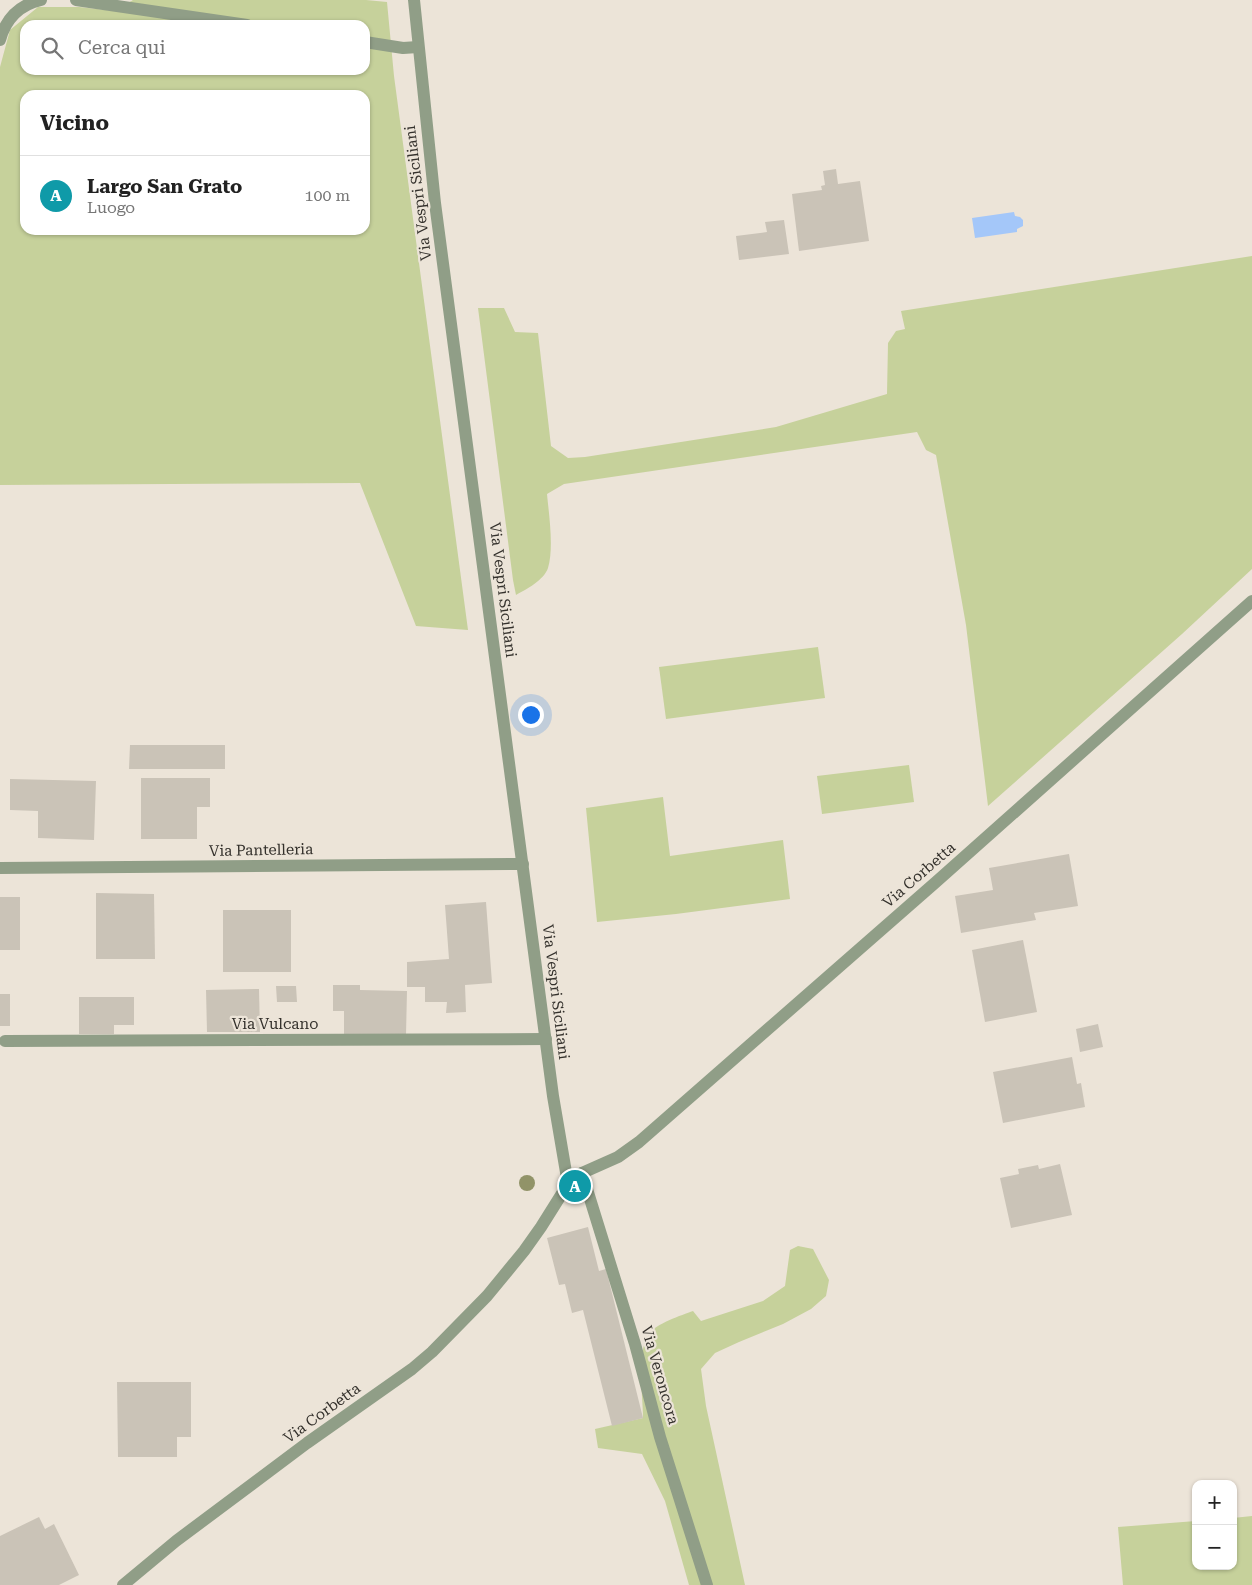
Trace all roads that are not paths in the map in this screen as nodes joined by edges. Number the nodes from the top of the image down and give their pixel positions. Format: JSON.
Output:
{"nodes":[{"id":1,"x":41,"y":0,"type":"edge"},
{"id":2,"x":76,"y":0,"type":"edge"},
{"id":3,"x":414,"y":0,"type":"edge"},
{"id":4,"x":213,"y":20,"type":"edge"},
{"id":5,"x":0,"y":40,"type":"edge"},
{"id":6,"x":370,"y":43,"type":"edge"},
{"id":7,"x":418,"y":47,"type":"junction"},
{"id":8,"x":1252,"y":601,"type":"edge"},
{"id":9,"x":523,"y":864,"type":"junction"},
{"id":10,"x":0,"y":868,"type":"edge"},
{"id":11,"x":546,"y":1040,"type":"junction"},
{"id":12,"x":5,"y":1041,"type":"dead end"},
{"id":13,"x":582,"y":1173,"type":"junction"},
{"id":14,"x":568,"y":1184,"type":"junction"},
{"id":15,"x":123,"y":1585,"type":"edge"},
{"id":16,"x":707,"y":1585,"type":"edge"}],
"edges":[{"from":1,"to":5,"type":"street"},
{"from":2,"to":4,"type":"street"},
{"from":3,"to":7,"type":"street","name":"Via Vespri Siciliani"},
{"from":6,"to":7,"type":"street"},
{"from":7,"to":9,"type":"street","name":"Via Vespri Siciliani"},
{"from":8,"to":13,"type":"street","name":"Via Corbetta"},
{"from":9,"to":10,"type":"street","name":"Via Pantelleria"},
{"from":9,"to":11,"type":"street","name":"Via Vespri Siciliani"},
{"from":11,"to":12,"type":"street","name":"Via Vulcano"},
{"from":11,"to":14,"type":"street","name":"Via Vespri Siciliani"},
{"from":13,"to":14,"type":"street","name":"Via Corbetta"},
{"from":13,"to":16,"type":"street","name":"Via Veroncora"},
{"from":14,"to":15,"type":"street","name":"Via Corbetta"}]}
